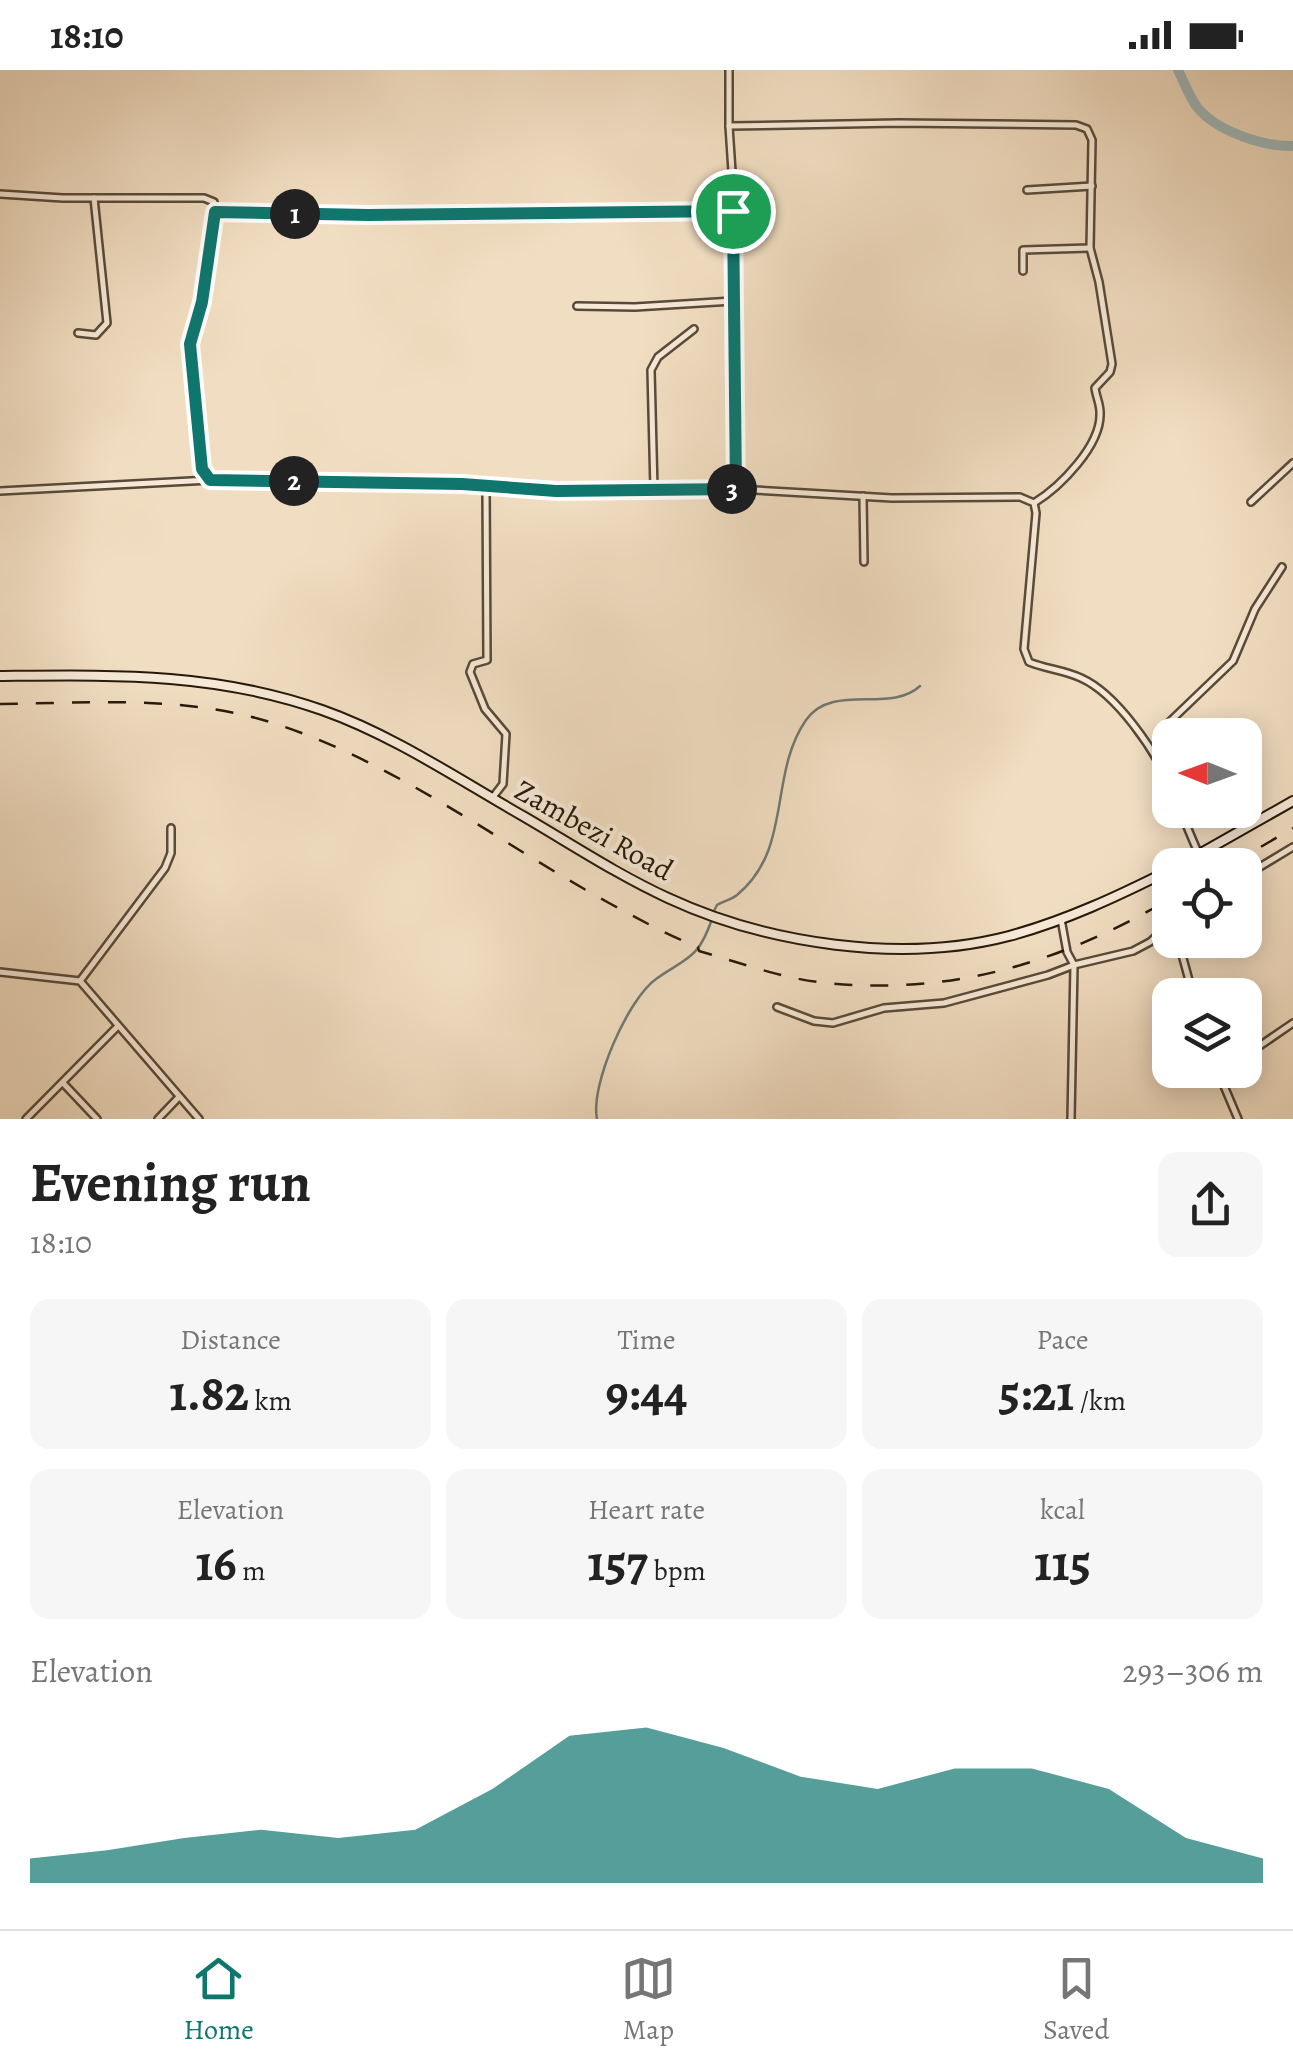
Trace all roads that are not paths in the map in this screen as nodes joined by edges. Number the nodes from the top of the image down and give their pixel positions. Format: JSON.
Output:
{"nodes":[{"id":1,"x":729,"y":70,"type":"edge"},
{"id":2,"x":730,"y":126,"type":"junction"},
{"id":3,"x":1092,"y":186,"type":"junction"},
{"id":4,"x":1026,"y":190,"type":"dead end"},
{"id":5,"x":0,"y":194,"type":"edge"},
{"id":6,"x":94,"y":198,"type":"junction"},
{"id":7,"x":733,"y":211,"type":"junction"},
{"id":8,"x":215,"y":212,"type":"junction"},
{"id":9,"x":1090,"y":248,"type":"junction"},
{"id":10,"x":1022,"y":271,"type":"dead end"},
{"id":11,"x":734,"y":301,"type":"junction"},
{"id":12,"x":577,"y":306,"type":"dead end"},
{"id":13,"x":694,"y":330,"type":"dead end"},
{"id":14,"x":78,"y":333,"type":"dead end"},
{"id":15,"x":1293,"y":463,"type":"edge"},
{"id":16,"x":210,"y":480,"type":"junction"},
{"id":17,"x":486,"y":486,"type":"junction"},
{"id":18,"x":736,"y":489,"type":"junction"},
{"id":19,"x":654,"y":490,"type":"junction"},
{"id":20,"x":0,"y":491,"type":"edge"},
{"id":21,"x":863,"y":496,"type":"junction"},
{"id":22,"x":1034,"y":502,"type":"junction"},
{"id":23,"x":1251,"y":502,"type":"dead end"},
{"id":24,"x":864,"y":562,"type":"dead end"},
{"id":25,"x":1282,"y":567,"type":"dead end"},
{"id":26,"x":0,"y":676,"type":"edge"},
{"id":27,"x":1174,"y":718,"type":"edge"},
{"id":28,"x":1152,"y":748,"type":"edge"},
{"id":29,"x":492,"y":798,"type":"junction"},
{"id":30,"x":1293,"y":801,"type":"edge"},
{"id":31,"x":172,"y":828,"type":"dead end"},
{"id":32,"x":1293,"y":846,"type":"edge"},
{"id":33,"x":1211,"y":848,"type":"edge"},
{"id":34,"x":1262,"y":865,"type":"edge"},
{"id":35,"x":1152,"y":879,"type":"edge"},
{"id":36,"x":1061,"y":919,"type":"junction"},
{"id":37,"x":1152,"y":940,"type":"edge"},
{"id":38,"x":1074,"y":965,"type":"junction"},
{"id":39,"x":0,"y":972,"type":"edge"},
{"id":40,"x":80,"y":982,"type":"junction"},
{"id":41,"x":777,"y":1006,"type":"dead end"},
{"id":42,"x":1293,"y":1023,"type":"edge"},
{"id":43,"x":118,"y":1026,"type":"junction"},
{"id":44,"x":1262,"y":1044,"type":"edge"},
{"id":45,"x":62,"y":1084,"type":"junction"},
{"id":46,"x":1227,"y":1088,"type":"edge"},
{"id":47,"x":178,"y":1098,"type":"junction"},
{"id":48,"x":26,"y":1119,"type":"edge"},
{"id":49,"x":97,"y":1119,"type":"edge"},
{"id":50,"x":158,"y":1119,"type":"edge"},
{"id":51,"x":198,"y":1119,"type":"edge"},
{"id":52,"x":1071,"y":1119,"type":"edge"},
{"id":53,"x":1238,"y":1119,"type":"edge"}],
"edges":[{"from":1,"to":2,"type":"street"},
{"from":2,"to":3,"type":"street"},
{"from":2,"to":7,"type":"street"},
{"from":3,"to":4,"type":"street"},
{"from":3,"to":9,"type":"street"},
{"from":5,"to":6,"type":"street"},
{"from":6,"to":8,"type":"street"},
{"from":6,"to":14,"type":"street"},
{"from":7,"to":8,"type":"street"},
{"from":7,"to":11,"type":"street"},
{"from":8,"to":16,"type":"street"},
{"from":9,"to":10,"type":"street"},
{"from":9,"to":22,"type":"street"},
{"from":11,"to":12,"type":"street"},
{"from":11,"to":18,"type":"street"},
{"from":13,"to":19,"type":"street"},
{"from":15,"to":23,"type":"street"},
{"from":16,"to":17,"type":"street"},
{"from":16,"to":20,"type":"street"},
{"from":17,"to":19,"type":"street"},
{"from":17,"to":29,"type":"street"},
{"from":18,"to":19,"type":"street"},
{"from":18,"to":21,"type":"street"},
{"from":21,"to":22,"type":"street"},
{"from":21,"to":24,"type":"street"},
{"from":22,"to":28,"type":"street"},
{"from":25,"to":27,"type":"street"},
{"from":26,"to":29,"type":"main road","name":"Zambezi Road"},
{"from":29,"to":36,"type":"main road","name":"Zambezi Road"},
{"from":30,"to":33,"type":"main road"},
{"from":31,"to":40,"type":"street"},
{"from":32,"to":34,"type":"street"},
{"from":35,"to":36,"type":"main road","name":"Zambezi Road"},
{"from":36,"to":38,"type":"street"},
{"from":37,"to":38,"type":"street"},
{"from":38,"to":41,"type":"street"},
{"from":38,"to":52,"type":"street"},
{"from":39,"to":40,"type":"street"},
{"from":40,"to":43,"type":"street"},
{"from":42,"to":44,"type":"street"},
{"from":43,"to":45,"type":"street"},
{"from":43,"to":47,"type":"street"},
{"from":45,"to":48,"type":"street"},
{"from":45,"to":49,"type":"street"},
{"from":46,"to":53,"type":"street"},
{"from":47,"to":50,"type":"street"},
{"from":47,"to":51,"type":"street"}]}
